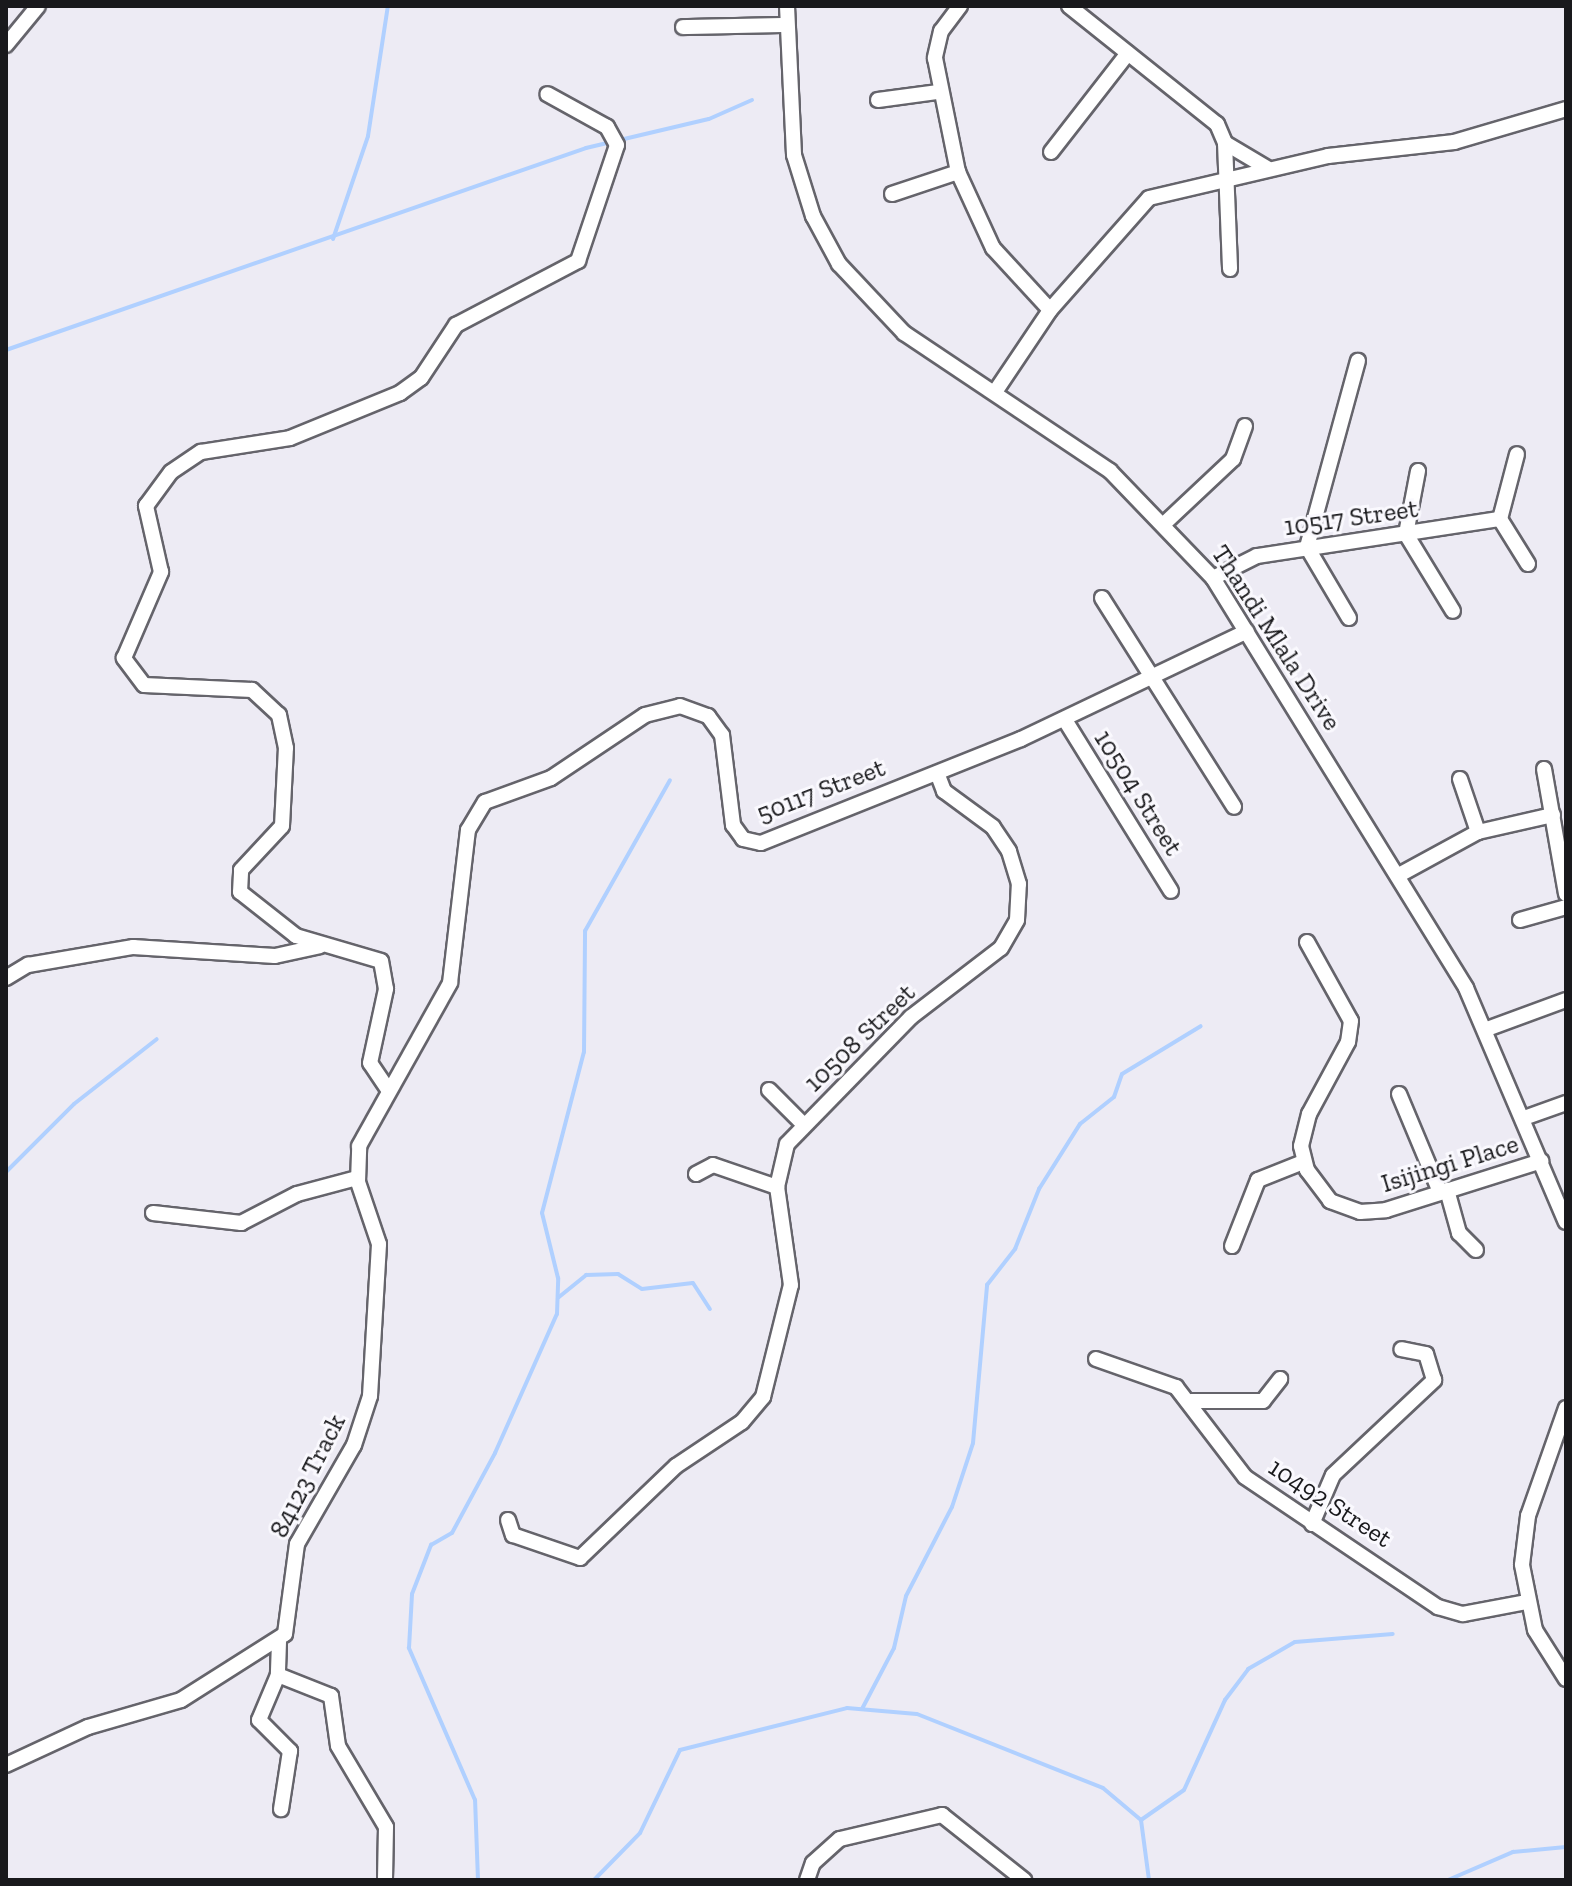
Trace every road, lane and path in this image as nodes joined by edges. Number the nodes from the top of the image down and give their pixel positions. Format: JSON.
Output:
{"nodes":[{"id":1,"x":38,"y":6,"type":"edge"},
{"id":2,"x":787,"y":6,"type":"edge"},
{"id":3,"x":960,"y":6,"type":"edge"},
{"id":4,"x":1069,"y":6,"type":"edge"},
{"id":5,"x":787,"y":25,"type":"junction"},
{"id":6,"x":683,"y":27,"type":"dead end"},
{"id":7,"x":6,"y":45,"type":"edge"},
{"id":8,"x":1128,"y":53,"type":"junction"},
{"id":9,"x":938,"y":92,"type":"junction"},
{"id":10,"x":547,"y":94,"type":"dead end"},
{"id":11,"x":878,"y":100,"type":"dead end"},
{"id":12,"x":1566,"y":109,"type":"edge"},
{"id":13,"x":1225,"y":143,"type":"junction"},
{"id":14,"x":1051,"y":152,"type":"dead end"},
{"id":15,"x":1267,"y":168,"type":"junction"},
{"id":16,"x":958,"y":172,"type":"junction"},
{"id":17,"x":1224,"y":181,"type":"junction"},
{"id":18,"x":892,"y":194,"type":"dead end"},
{"id":19,"x":1230,"y":269,"type":"dead end"},
{"id":20,"x":1050,"y":310,"type":"junction"},
{"id":21,"x":1358,"y":361,"type":"dead end"},
{"id":22,"x":995,"y":392,"type":"junction"},
{"id":23,"x":1245,"y":426,"type":"dead end"},
{"id":24,"x":1517,"y":454,"type":"dead end"},
{"id":25,"x":1418,"y":471,"type":"dead end"},
{"id":26,"x":1500,"y":519,"type":"junction"},
{"id":27,"x":1166,"y":522,"type":"junction"},
{"id":28,"x":1406,"y":534,"type":"junction"},
{"id":29,"x":1307,"y":547,"type":"junction"},
{"id":30,"x":1528,"y":564,"type":"dead end"},
{"id":31,"x":1213,"y":578,"type":"junction"},
{"id":32,"x":1102,"y":598,"type":"dead end"},
{"id":33,"x":1453,"y":611,"type":"dead end"},
{"id":34,"x":1349,"y":618,"type":"dead end"},
{"id":35,"x":1247,"y":631,"type":"junction"},
{"id":36,"x":1155,"y":676,"type":"junction"},
{"id":37,"x":1065,"y":720,"type":"junction"},
{"id":38,"x":1544,"y":769,"type":"dead end"},
{"id":39,"x":937,"y":773,"type":"junction"},
{"id":40,"x":1460,"y":779,"type":"dead end"},
{"id":41,"x":1234,"y":807,"type":"dead end"},
{"id":42,"x":1553,"y":815,"type":"junction"},
{"id":43,"x":1478,"y":832,"type":"junction"},
{"id":44,"x":1399,"y":875,"type":"junction"},
{"id":45,"x":1171,"y":891,"type":"dead end"},
{"id":46,"x":1566,"y":894,"type":"edge"},
{"id":47,"x":1566,"y":907,"type":"edge"},
{"id":48,"x":1520,"y":920,"type":"dead end"},
{"id":49,"x":1307,"y":942,"type":"dead end"},
{"id":50,"x":320,"y":946,"type":"junction"},
{"id":51,"x":6,"y":978,"type":"edge"},
{"id":52,"x":1566,"y":1000,"type":"edge"},
{"id":53,"x":438,"y":1006,"type":"joint"},
{"id":54,"x":1487,"y":1029,"type":"junction"},
{"id":55,"x":387,"y":1088,"type":"junction"},
{"id":56,"x":769,"y":1090,"type":"dead end"},
{"id":57,"x":1399,"y":1094,"type":"dead end"},
{"id":58,"x":1566,"y":1103,"type":"edge"},
{"id":59,"x":1524,"y":1118,"type":"junction"},
{"id":60,"x":804,"y":1125,"type":"junction"},
{"id":61,"x":1541,"y":1161,"type":"junction"},
{"id":62,"x":1303,"y":1162,"type":"junction"},
{"id":63,"x":696,"y":1174,"type":"dead end"},
{"id":64,"x":357,"y":1178,"type":"junction"},
{"id":65,"x":777,"y":1187,"type":"junction"},
{"id":66,"x":1444,"y":1191,"type":"junction"},
{"id":67,"x":1563,"y":1205,"type":"edge"},
{"id":68,"x":153,"y":1213,"type":"dead end"},
{"id":69,"x":1566,"y":1222,"type":"edge"},
{"id":70,"x":1232,"y":1246,"type":"dead end"},
{"id":71,"x":1476,"y":1250,"type":"dead end"},
{"id":72,"x":1401,"y":1349,"type":"dead end"},
{"id":73,"x":1096,"y":1359,"type":"dead end"},
{"id":74,"x":1280,"y":1379,"type":"dead end"},
{"id":75,"x":1191,"y":1401,"type":"junction"},
{"id":76,"x":1566,"y":1408,"type":"edge"},
{"id":77,"x":508,"y":1520,"type":"dead end"},
{"id":78,"x":1312,"y":1524,"type":"junction"},
{"id":79,"x":1526,"y":1602,"type":"junction"},
{"id":80,"x":279,"y":1642,"type":"junction"},
{"id":81,"x":278,"y":1675,"type":"junction"},
{"id":82,"x":1566,"y":1679,"type":"edge"},
{"id":83,"x":6,"y":1765,"type":"edge"},
{"id":84,"x":281,"y":1809,"type":"dead end"},
{"id":85,"x":385,"y":1880,"type":"edge"},
{"id":86,"x":807,"y":1880,"type":"edge"},
{"id":87,"x":1024,"y":1880,"type":"edge"}],
"edges":[{"from":1,"to":7,"type":"street"},
{"from":2,"to":5,"type":"street","name":"Thandi Mlala Drive"},
{"from":3,"to":9,"type":"street"},
{"from":4,"to":8,"type":"street"},
{"from":5,"to":6,"type":"street"},
{"from":5,"to":22,"type":"street","name":"Thandi Mlala Drive"},
{"from":8,"to":13,"type":"street"},
{"from":8,"to":14,"type":"street"},
{"from":9,"to":11,"type":"street"},
{"from":9,"to":16,"type":"street"},
{"from":10,"to":50,"type":"street"},
{"from":12,"to":15,"type":"street"},
{"from":13,"to":15,"type":"street"},
{"from":13,"to":17,"type":"street"},
{"from":15,"to":17,"type":"street"},
{"from":16,"to":18,"type":"street"},
{"from":16,"to":20,"type":"street"},
{"from":17,"to":19,"type":"street"},
{"from":17,"to":20,"type":"street"},
{"from":20,"to":22,"type":"street"},
{"from":21,"to":29,"type":"street"},
{"from":22,"to":27,"type":"street","name":"Thandi Mlala Drive"},
{"from":23,"to":27,"type":"street"},
{"from":24,"to":26,"type":"street"},
{"from":25,"to":28,"type":"street"},
{"from":26,"to":28,"type":"street","name":"10517 Street"},
{"from":26,"to":30,"type":"street"},
{"from":27,"to":31,"type":"street","name":"Thandi Mlala Drive"},
{"from":28,"to":29,"type":"street","name":"10517 Street"},
{"from":28,"to":33,"type":"street"},
{"from":29,"to":31,"type":"street","name":"10517 Street"},
{"from":29,"to":34,"type":"street"},
{"from":31,"to":35,"type":"street","name":"Thandi Mlala Drive"},
{"from":32,"to":36,"type":"street"},
{"from":35,"to":36,"type":"street"},
{"from":35,"to":44,"type":"street","name":"Thandi Mlala Drive"},
{"from":36,"to":37,"type":"street"},
{"from":36,"to":41,"type":"street"},
{"from":37,"to":39,"type":"street"},
{"from":37,"to":45,"type":"street","name":"10504 Street"},
{"from":38,"to":42,"type":"street"},
{"from":39,"to":53,"type":"street","name":"50117 Street"},
{"from":39,"to":60,"type":"street","name":"10508 Street"},
{"from":40,"to":43,"type":"street"},
{"from":42,"to":43,"type":"street"},
{"from":42,"to":46,"type":"street"},
{"from":43,"to":44,"type":"street"},
{"from":44,"to":54,"type":"street","name":"Thandi Mlala Drive"},
{"from":47,"to":48,"type":"street"},
{"from":49,"to":62,"type":"street"},
{"from":50,"to":51,"type":"street"},
{"from":50,"to":55,"type":"street"},
{"from":52,"to":54,"type":"street"},
{"from":53,"to":55,"type":"street","name":"84123 Track"},
{"from":54,"to":59,"type":"street","name":"Thandi Mlala Drive"},
{"from":55,"to":64,"type":"street","name":"84123 Track"},
{"from":56,"to":60,"type":"street"},
{"from":57,"to":66,"type":"street"},
{"from":58,"to":59,"type":"street"},
{"from":59,"to":61,"type":"street","name":"Thandi Mlala Drive"},
{"from":60,"to":65,"type":"street","name":"10508 Street"},
{"from":61,"to":66,"type":"street","name":"Isijingi Place"},
{"from":61,"to":67,"type":"street","name":"Thandi Mlala Drive"},
{"from":62,"to":66,"type":"street","name":"Isijingi Place"},
{"from":62,"to":70,"type":"street"},
{"from":63,"to":65,"type":"street"},
{"from":64,"to":68,"type":"street"},
{"from":64,"to":80,"type":"street","name":"84123 Track"},
{"from":65,"to":77,"type":"street","name":"10508 Street"},
{"from":66,"to":71,"type":"street"},
{"from":67,"to":69,"type":"street","name":"Thandi Mlala Drive"},
{"from":72,"to":78,"type":"street"},
{"from":73,"to":75,"type":"street","name":"10492 Street"},
{"from":74,"to":75,"type":"street"},
{"from":75,"to":78,"type":"street","name":"10492 Street"},
{"from":76,"to":79,"type":"street"},
{"from":78,"to":79,"type":"street","name":"10492 Street"},
{"from":79,"to":82,"type":"street"},
{"from":80,"to":81,"type":"street","name":"84123 Track"},
{"from":80,"to":83,"type":"street"},
{"from":81,"to":84,"type":"street"},
{"from":81,"to":85,"type":"street"},
{"from":86,"to":87,"type":"street"}]}
